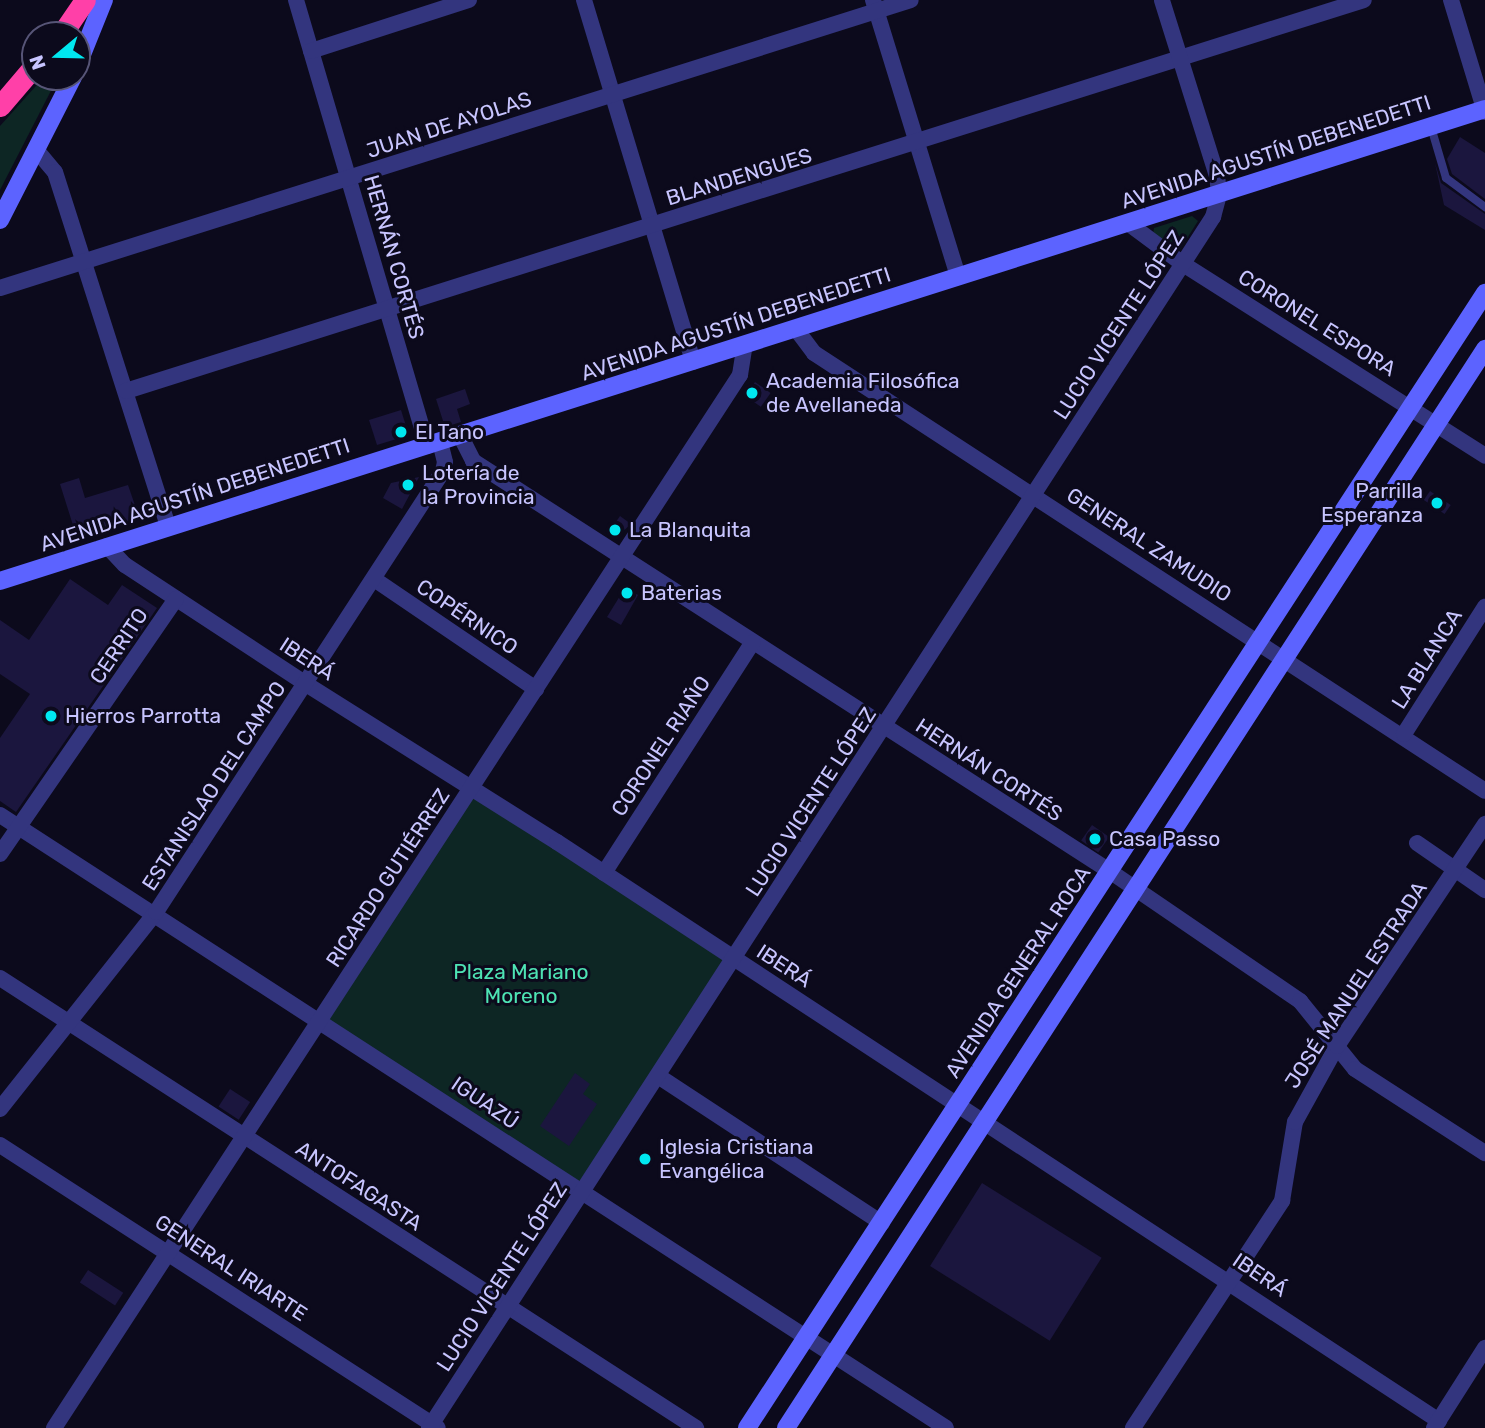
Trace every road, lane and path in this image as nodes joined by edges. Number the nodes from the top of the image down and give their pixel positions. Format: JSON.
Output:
{"nodes":[{"id":1,"x":85,"y":0,"type":"edge"},
{"id":2,"x":104,"y":0,"type":"edge"},
{"id":3,"x":296,"y":0,"type":"edge"},
{"id":4,"x":469,"y":0,"type":"edge"},
{"id":5,"x":584,"y":0,"type":"edge"},
{"id":6,"x":911,"y":0,"type":"edge"},
{"id":7,"x":1162,"y":0,"type":"edge"},
{"id":8,"x":1364,"y":0,"type":"edge"},
{"id":9,"x":1451,"y":0,"type":"edge"},
{"id":10,"x":875,"y":5,"type":"edge"},
{"id":11,"x":71,"y":21,"type":"edge"},
{"id":12,"x":91,"y":32,"type":"edge"},
{"id":13,"x":311,"y":51,"type":"junction"},
{"id":14,"x":1181,"y":59,"type":"junction"},
{"id":15,"x":21,"y":81,"type":"edge"},
{"id":16,"x":66,"y":91,"type":"edge"},
{"id":17,"x":613,"y":95,"type":"junction"},
{"id":18,"x":0,"y":106,"type":"edge"},
{"id":19,"x":1485,"y":110,"type":"edge"},
{"id":20,"x":1430,"y":126,"type":"junction"},
{"id":21,"x":917,"y":143,"type":"junction"},
{"id":22,"x":38,"y":152,"type":"junction"},
{"id":23,"x":349,"y":179,"type":"junction"},
{"id":24,"x":1219,"y":194,"type":"junction"},
{"id":25,"x":1485,"y":207,"type":"edge"},
{"id":26,"x":0,"y":220,"type":"edge"},
{"id":27,"x":1128,"y":223,"type":"junction"},
{"id":28,"x":652,"y":226,"type":"junction"},
{"id":29,"x":85,"y":263,"type":"junction"},
{"id":30,"x":1183,"y":264,"type":"junction"},
{"id":31,"x":958,"y":277,"type":"junction"},
{"id":32,"x":0,"y":288,"type":"edge"},
{"id":33,"x":1485,"y":293,"type":"edge"},
{"id":34,"x":388,"y":311,"type":"junction"},
{"id":35,"x":796,"y":329,"type":"junction"},
{"id":36,"x":745,"y":345,"type":"junction"},
{"id":37,"x":1485,"y":349,"type":"edge"},
{"id":38,"x":693,"y":362,"type":"junction"},
{"id":39,"x":125,"y":391,"type":"junction"},
{"id":40,"x":1412,"y":408,"type":"junction"},
{"id":41,"x":1437,"y":425,"type":"junction"},
{"id":42,"x":460,"y":435,"type":"junction"},
{"id":43,"x":433,"y":444,"type":"junction"},
{"id":44,"x":1485,"y":456,"type":"edge"},
{"id":45,"x":443,"y":471,"type":"joint"},
{"id":46,"x":1034,"y":496,"type":"junction"},
{"id":47,"x":168,"y":527,"type":"junction"},
{"id":48,"x":107,"y":546,"type":"junction"},
{"id":49,"x":622,"y":556,"type":"junction"},
{"id":50,"x":374,"y":579,"type":"junction"},
{"id":51,"x":0,"y":581,"type":"edge"},
{"id":52,"x":176,"y":599,"type":"junction"},
{"id":53,"x":1482,"y":618,"type":"edge"},
{"id":54,"x":752,"y":643,"type":"junction"},
{"id":55,"x":1261,"y":643,"type":"junction"},
{"id":56,"x":1285,"y":659,"type":"junction"},
{"id":57,"x":306,"y":684,"type":"junction"},
{"id":58,"x":536,"y":689,"type":"junction"},
{"id":59,"x":885,"y":728,"type":"junction"},
{"id":60,"x":1404,"y":734,"type":"junction"},
{"id":61,"x":473,"y":788,"type":"junction"},
{"id":62,"x":1485,"y":791,"type":"edge"},
{"id":63,"x":0,"y":815,"type":"edge"},
{"id":64,"x":1485,"y":824,"type":"edge"},
{"id":65,"x":21,"y":828,"type":"junction"},
{"id":66,"x":1417,"y":843,"type":"dead end"},
{"id":67,"x":0,"y":854,"type":"edge"},
{"id":68,"x":1455,"y":870,"type":"junction"},
{"id":69,"x":604,"y":873,"type":"junction"},
{"id":70,"x":1111,"y":873,"type":"junction"},
{"id":71,"x":1135,"y":890,"type":"junction"},
{"id":72,"x":1485,"y":890,"type":"edge"},
{"id":73,"x":156,"y":912,"type":"junction"},
{"id":74,"x":734,"y":959,"type":"junction"},
{"id":75,"x":0,"y":978,"type":"edge"},
{"id":76,"x":319,"y":1020,"type":"junction"},
{"id":77,"x":69,"y":1023,"type":"junction"},
{"id":78,"x":1337,"y":1046,"type":"junction"},
{"id":79,"x":658,"y":1076,"type":"junction"},
{"id":80,"x":959,"y":1105,"type":"junction"},
{"id":81,"x":0,"y":1109,"type":"edge"},
{"id":82,"x":984,"y":1121,"type":"junction"},
{"id":83,"x":244,"y":1138,"type":"junction"},
{"id":84,"x":0,"y":1145,"type":"edge"},
{"id":85,"x":1485,"y":1153,"type":"edge"},
{"id":86,"x":583,"y":1193,"type":"junction"},
{"id":87,"x":882,"y":1223,"type":"junction"},
{"id":88,"x":169,"y":1252,"type":"junction"},
{"id":89,"x":1229,"y":1279,"type":"junction"},
{"id":90,"x":506,"y":1305,"type":"junction"},
{"id":91,"x":808,"y":1338,"type":"junction"},
{"id":92,"x":1485,"y":1348,"type":"edge"},
{"id":93,"x":834,"y":1354,"type":"junction"},
{"id":94,"x":1436,"y":1424,"type":"edge"},
{"id":95,"x":433,"y":1427,"type":"edge"},
{"id":96,"x":54,"y":1428,"type":"edge"},
{"id":97,"x":696,"y":1428,"type":"edge"},
{"id":98,"x":747,"y":1428,"type":"edge"},
{"id":99,"x":786,"y":1428,"type":"edge"},
{"id":100,"x":946,"y":1428,"type":"edge"},
{"id":101,"x":1133,"y":1428,"type":"edge"}],
"edges":[{"from":1,"to":11,"type":"highway"},
{"from":2,"to":12,"type":"main road"},
{"from":3,"to":13,"type":"street","name":"HERNÁN CORTÉS"},
{"from":4,"to":13,"type":"street"},
{"from":5,"to":17,"type":"street"},
{"from":6,"to":10,"type":"street","name":"JUAN DE AYOLAS"},
{"from":7,"to":14,"type":"street"},
{"from":8,"to":14,"type":"street","name":"BLANDENGUES"},
{"from":9,"to":19,"type":"street"},
{"from":10,"to":17,"type":"street","name":"JUAN DE AYOLAS"},
{"from":10,"to":21,"type":"street"},
{"from":13,"to":23,"type":"street","name":"HERNÁN CORTÉS"},
{"from":14,"to":21,"type":"street","name":"BLANDENGUES"},
{"from":14,"to":24,"type":"street"},
{"from":15,"to":18,"type":"highway"},
{"from":16,"to":22,"type":"main road"},
{"from":17,"to":23,"type":"street","name":"JUAN DE AYOLAS"},
{"from":17,"to":28,"type":"street"},
{"from":19,"to":20,"type":"main road","name":"AVENIDA AGUSTÍN DEBENEDETTI"},
{"from":20,"to":24,"type":"main road","name":"AVENIDA AGUSTÍN DEBENEDETTI"},
{"from":20,"to":25,"type":"lane"},
{"from":21,"to":28,"type":"street","name":"BLANDENGUES"},
{"from":21,"to":31,"type":"street"},
{"from":22,"to":26,"type":"main road"},
{"from":22,"to":29,"type":"street"},
{"from":23,"to":29,"type":"street","name":"JUAN DE AYOLAS"},
{"from":23,"to":34,"type":"street","name":"HERNÁN CORTÉS"},
{"from":24,"to":27,"type":"main road","name":"AVENIDA AGUSTÍN DEBENEDETTI"},
{"from":24,"to":30,"type":"street","name":"LUCIO VICENTE LÓPEZ"},
{"from":27,"to":30,"type":"street","name":"CORONEL ESPORA"},
{"from":27,"to":31,"type":"main road","name":"AVENIDA AGUSTÍN DEBENEDETTI"},
{"from":28,"to":34,"type":"street","name":"BLANDENGUES"},
{"from":28,"to":38,"type":"street"},
{"from":29,"to":32,"type":"street","name":"JUAN DE AYOLAS"},
{"from":29,"to":39,"type":"street"},
{"from":30,"to":40,"type":"street","name":"CORONEL ESPORA"},
{"from":30,"to":46,"type":"street","name":"LUCIO VICENTE LÓPEZ"},
{"from":31,"to":35,"type":"main road","name":"AVENIDA AGUSTÍN DEBENEDETTI"},
{"from":33,"to":40,"type":"main road","name":"AVENIDA GENERAL ROCA"},
{"from":34,"to":39,"type":"street","name":"BLANDENGUES"},
{"from":34,"to":43,"type":"street","name":"HERNÁN CORTÉS"},
{"from":35,"to":36,"type":"main road","name":"AVENIDA AGUSTÍN DEBENEDETTI"},
{"from":35,"to":46,"type":"street","name":"GENERAL ZAMUDIO"},
{"from":36,"to":38,"type":"main road","name":"AVENIDA AGUSTÍN DEBENEDETTI"},
{"from":36,"to":49,"type":"street","name":"RICARDO GUTIÉRREZ"},
{"from":37,"to":41,"type":"main road"},
{"from":38,"to":42,"type":"main road","name":"AVENIDA AGUSTÍN DEBENEDETTI"},
{"from":39,"to":47,"type":"street"},
{"from":40,"to":41,"type":"street","name":"CORONEL ESPORA"},
{"from":40,"to":55,"type":"main road","name":"AVENIDA GENERAL ROCA"},
{"from":41,"to":44,"type":"street","name":"CORONEL ESPORA"},
{"from":41,"to":56,"type":"main road"},
{"from":42,"to":43,"type":"main road","name":"AVENIDA AGUSTÍN DEBENEDETTI"},
{"from":42,"to":49,"type":"street","name":"HERNÁN CORTÉS"},
{"from":43,"to":45,"type":"street","name":"HERNÁN CORTÉS"},
{"from":43,"to":47,"type":"main road","name":"AVENIDA AGUSTÍN DEBENEDETTI"},
{"from":45,"to":50,"type":"street","name":"ESTANISLAO DEL CAMPO"},
{"from":46,"to":55,"type":"street","name":"GENERAL ZAMUDIO"},
{"from":46,"to":59,"type":"street","name":"LUCIO VICENTE LÓPEZ"},
{"from":47,"to":48,"type":"main road","name":"AVENIDA AGUSTÍN DEBENEDETTI"},
{"from":48,"to":51,"type":"main road","name":"AVENIDA AGUSTÍN DEBENEDETTI"},
{"from":48,"to":52,"type":"street","name":"IBERÁ"},
{"from":49,"to":54,"type":"street","name":"HERNÁN CORTÉS"},
{"from":49,"to":58,"type":"street","name":"RICARDO GUTIÉRREZ"},
{"from":50,"to":57,"type":"street","name":"ESTANISLAO DEL CAMPO"},
{"from":50,"to":58,"type":"street","name":"COPÉRNICO"},
{"from":52,"to":57,"type":"street","name":"IBERÁ"},
{"from":52,"to":65,"type":"street","name":"CERRITO"},
{"from":53,"to":60,"type":"street","name":"LA BLANCA"},
{"from":54,"to":59,"type":"street","name":"HERNÁN CORTÉS"},
{"from":54,"to":69,"type":"street","name":"CORONEL RIAÑO"},
{"from":55,"to":56,"type":"street","name":"GENERAL ZAMUDIO"},
{"from":55,"to":70,"type":"main road","name":"AVENIDA GENERAL ROCA"},
{"from":56,"to":60,"type":"street","name":"GENERAL ZAMUDIO"},
{"from":56,"to":71,"type":"main road"},
{"from":57,"to":61,"type":"street","name":"IBERÁ"},
{"from":57,"to":73,"type":"street","name":"ESTANISLAO DEL CAMPO"},
{"from":58,"to":61,"type":"street","name":"RICARDO GUTIÉRREZ"},
{"from":59,"to":70,"type":"street","name":"HERNÁN CORTÉS"},
{"from":59,"to":74,"type":"street","name":"LUCIO VICENTE LÓPEZ"},
{"from":60,"to":62,"type":"street","name":"GENERAL ZAMUDIO"},
{"from":61,"to":69,"type":"street","name":"IBERÁ"},
{"from":61,"to":76,"type":"street","name":"RICARDO GUTIÉRREZ"},
{"from":63,"to":65,"type":"street","name":"IGUAZÚ"},
{"from":64,"to":68,"type":"street","name":"JOSÉ MANUEL ESTRADA"},
{"from":65,"to":67,"type":"street","name":"CERRITO"},
{"from":65,"to":73,"type":"street","name":"IGUAZÚ"},
{"from":66,"to":68,"type":"street"},
{"from":68,"to":72,"type":"street"},
{"from":68,"to":78,"type":"street","name":"JOSÉ MANUEL ESTRADA"},
{"from":69,"to":74,"type":"street","name":"IBERÁ"},
{"from":70,"to":71,"type":"street","name":"HERNÁN CORTÉS"},
{"from":70,"to":80,"type":"main road","name":"AVENIDA GENERAL ROCA"},
{"from":71,"to":78,"type":"street","name":"HERNÁN CORTÉS"},
{"from":71,"to":82,"type":"main road"},
{"from":73,"to":76,"type":"street","name":"IGUAZÚ"},
{"from":73,"to":77,"type":"street","name":"ESTANISLAO DEL CAMPO"},
{"from":74,"to":79,"type":"street","name":"LUCIO VICENTE LÓPEZ"},
{"from":74,"to":80,"type":"street","name":"IBERÁ"},
{"from":75,"to":77,"type":"street","name":"ANTOFAGASTA"},
{"from":76,"to":83,"type":"street","name":"RICARDO GUTIÉRREZ"},
{"from":76,"to":86,"type":"street","name":"IGUAZÚ"},
{"from":77,"to":81,"type":"street","name":"ESTANISLAO DEL CAMPO"},
{"from":77,"to":83,"type":"street","name":"ANTOFAGASTA"},
{"from":78,"to":85,"type":"street","name":"HERNÁN CORTÉS"},
{"from":78,"to":89,"type":"street","name":"JOSÉ MANUEL ESTRADA"},
{"from":79,"to":86,"type":"street","name":"LUCIO VICENTE LÓPEZ"},
{"from":79,"to":87,"type":"street"},
{"from":80,"to":82,"type":"street","name":"IBERÁ"},
{"from":80,"to":87,"type":"main road","name":"AVENIDA GENERAL ROCA"},
{"from":82,"to":89,"type":"street","name":"IBERÁ"},
{"from":82,"to":93,"type":"main road"},
{"from":83,"to":88,"type":"street","name":"RICARDO GUTIÉRREZ"},
{"from":83,"to":90,"type":"street","name":"ANTOFAGASTA"},
{"from":84,"to":88,"type":"street","name":"GENERAL IRIARTE"},
{"from":86,"to":90,"type":"street","name":"LUCIO VICENTE LÓPEZ"},
{"from":86,"to":91,"type":"street","name":"IGUAZÚ"},
{"from":87,"to":91,"type":"main road","name":"AVENIDA GENERAL ROCA"},
{"from":88,"to":95,"type":"street","name":"GENERAL IRIARTE"},
{"from":88,"to":96,"type":"street","name":"RICARDO GUTIÉRREZ"},
{"from":89,"to":94,"type":"street","name":"IBERÁ"},
{"from":89,"to":101,"type":"street","name":"JOSÉ MANUEL ESTRADA"},
{"from":90,"to":95,"type":"street","name":"LUCIO VICENTE LÓPEZ"},
{"from":90,"to":97,"type":"street","name":"ANTOFAGASTA"},
{"from":91,"to":93,"type":"street","name":"IGUAZÚ"},
{"from":91,"to":98,"type":"main road","name":"AVENIDA GENERAL ROCA"},
{"from":92,"to":94,"type":"street"},
{"from":93,"to":99,"type":"main road"},
{"from":93,"to":100,"type":"street","name":"IGUAZÚ"}]}
